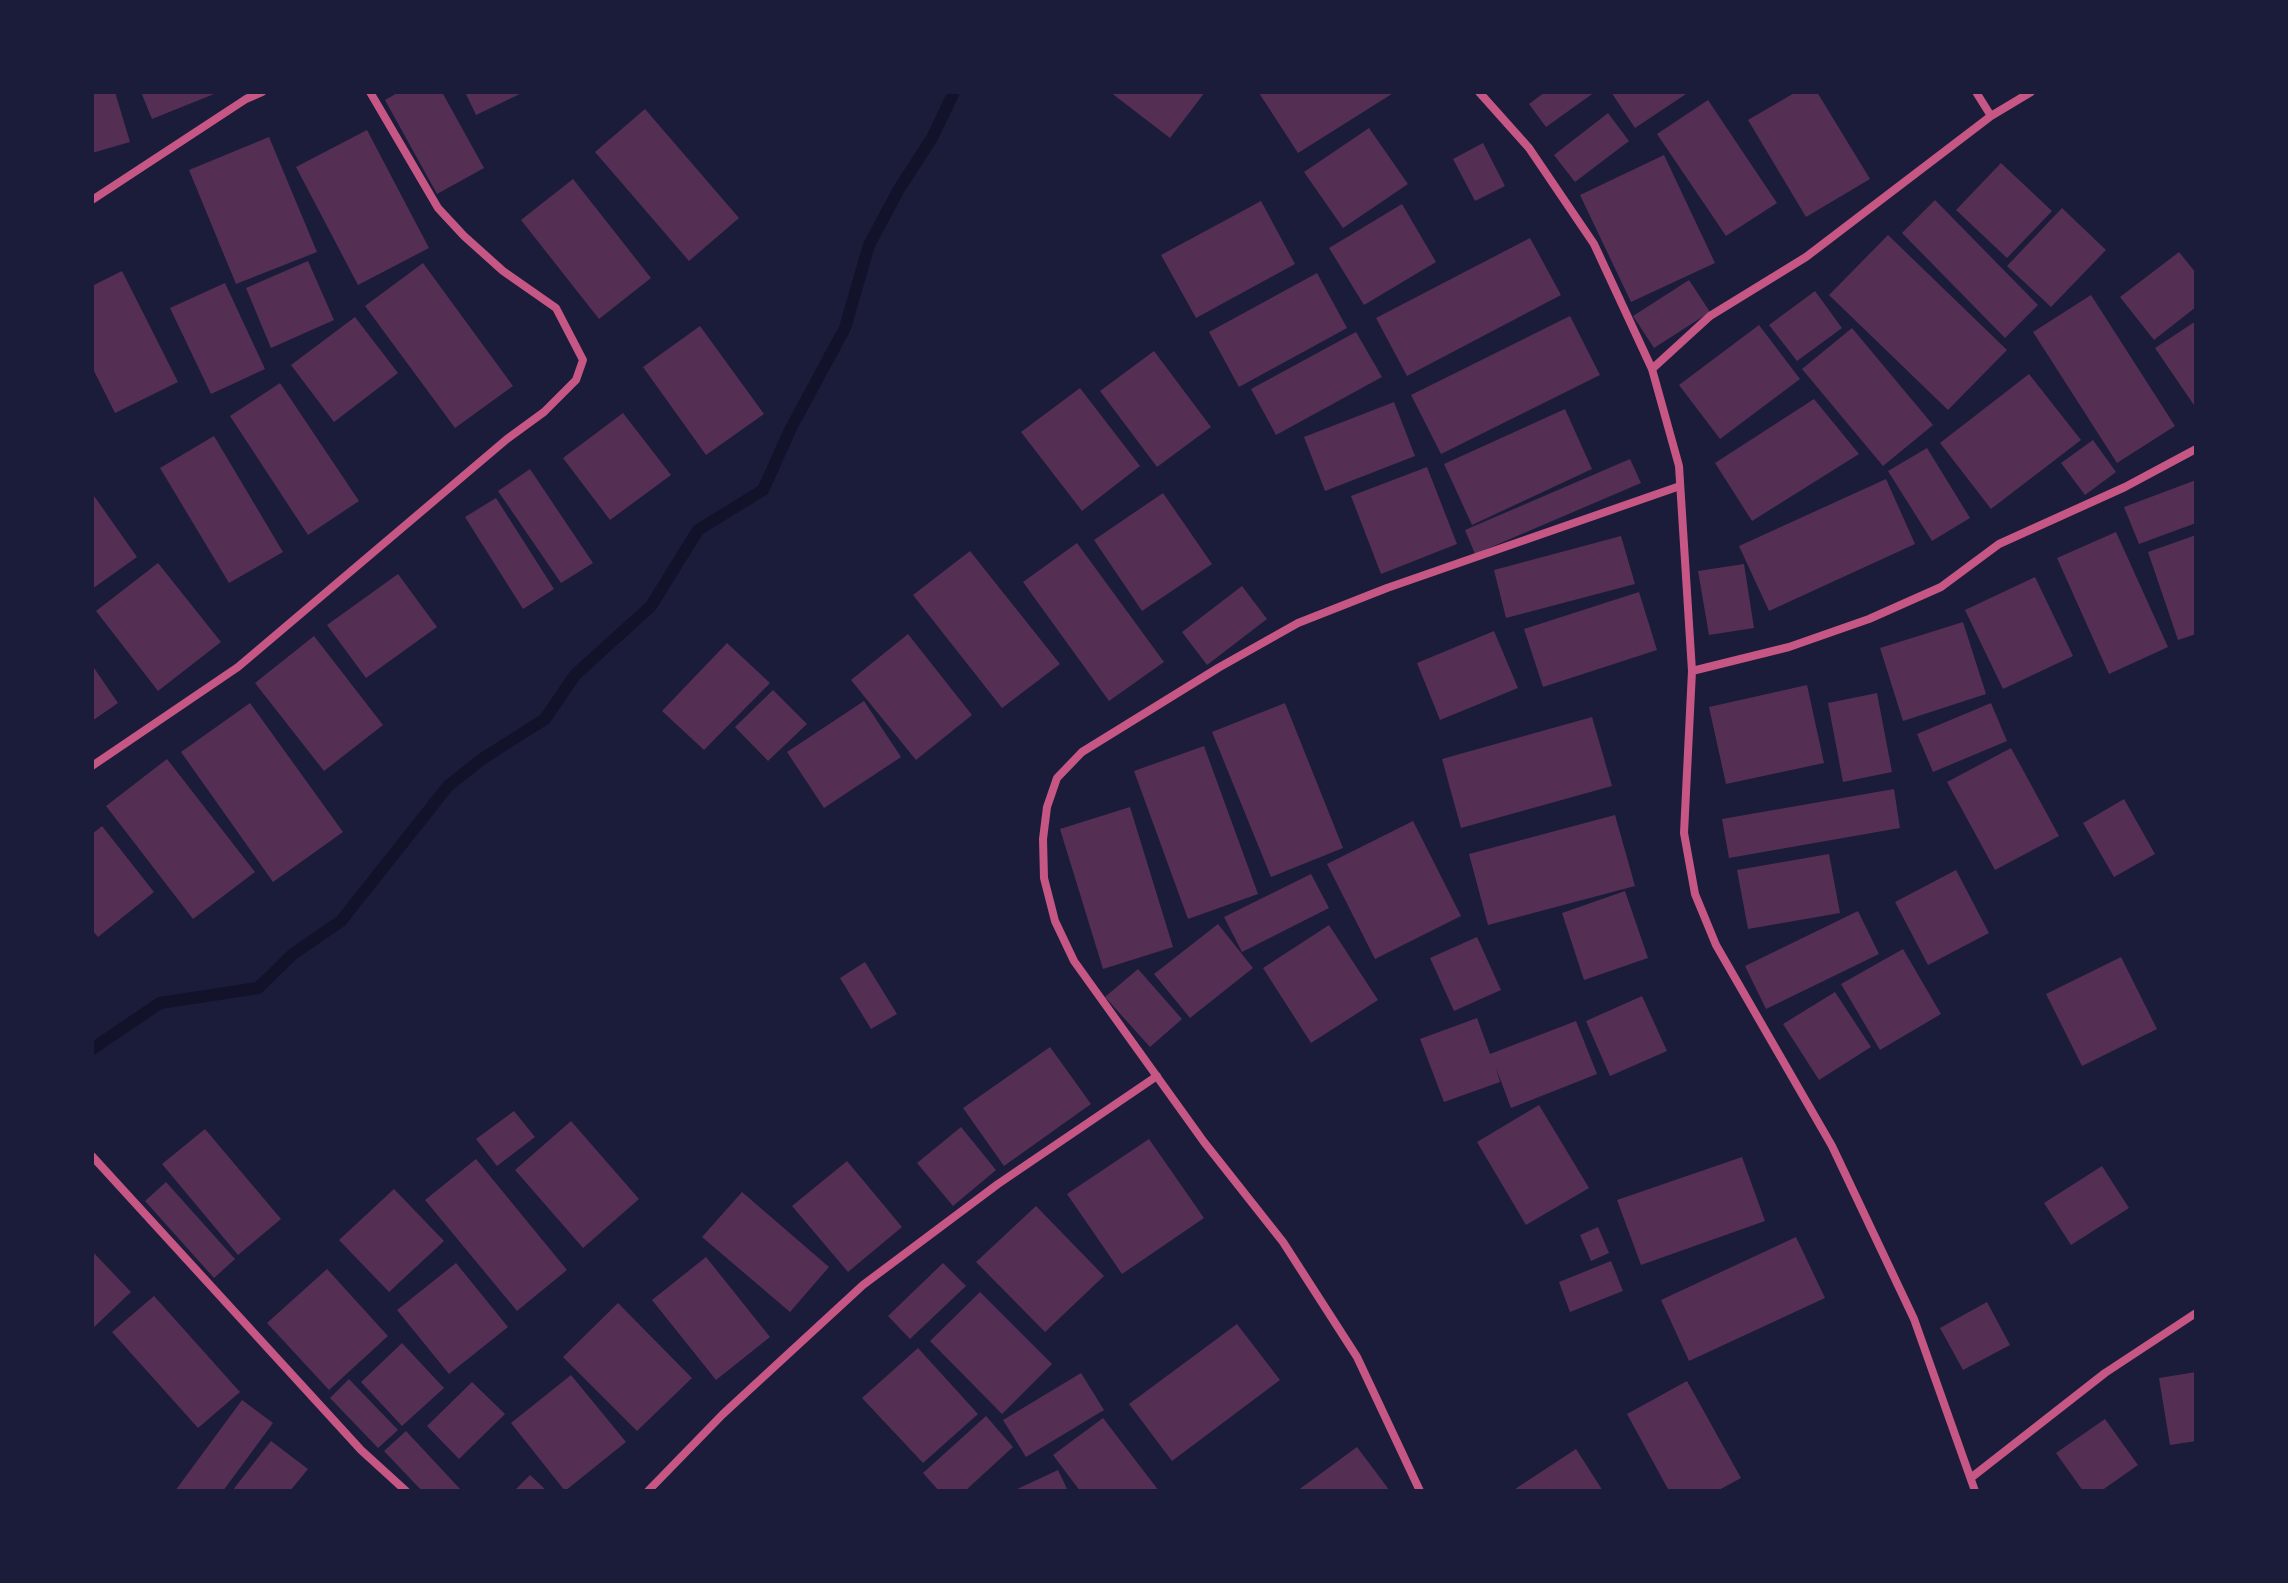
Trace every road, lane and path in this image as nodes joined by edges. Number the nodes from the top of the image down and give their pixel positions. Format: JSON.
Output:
{"nodes":[{"id":1,"x":262,"y":92,"type":"edge"},
{"id":2,"x":370,"y":92,"type":"edge"},
{"id":3,"x":1479,"y":92,"type":"edge"},
{"id":4,"x":1976,"y":92,"type":"edge"},
{"id":5,"x":2031,"y":92,"type":"edge"},
{"id":6,"x":1991,"y":116,"type":"junction"},
{"id":7,"x":92,"y":200,"type":"edge"},
{"id":8,"x":1652,"y":369,"type":"junction"},
{"id":9,"x":2196,"y":449,"type":"edge"},
{"id":10,"x":1680,"y":486,"type":"junction"},
{"id":11,"x":1692,"y":671,"type":"junction"},
{"id":12,"x":92,"y":766,"type":"edge"},
{"id":13,"x":1157,"y":1076,"type":"junction"},
{"id":14,"x":92,"y":1156,"type":"edge"},
{"id":15,"x":2196,"y":1313,"type":"edge"},
{"id":16,"x":1972,"y":1477,"type":"junction"},
{"id":17,"x":406,"y":1491,"type":"edge"},
{"id":18,"x":648,"y":1491,"type":"edge"},
{"id":19,"x":1420,"y":1491,"type":"edge"},
{"id":20,"x":1975,"y":1491,"type":"edge"}],
"edges":[{"from":1,"to":7,"type":"street"},
{"from":2,"to":12,"type":"street"},
{"from":3,"to":8,"type":"street"},
{"from":4,"to":6,"type":"street"},
{"from":5,"to":6,"type":"street"},
{"from":6,"to":8,"type":"street"},
{"from":8,"to":10,"type":"street"},
{"from":9,"to":11,"type":"street"},
{"from":10,"to":11,"type":"street"},
{"from":10,"to":13,"type":"street"},
{"from":11,"to":16,"type":"street"},
{"from":13,"to":18,"type":"street"},
{"from":13,"to":19,"type":"street"},
{"from":14,"to":17,"type":"street"},
{"from":15,"to":16,"type":"street"},
{"from":16,"to":20,"type":"street"}]}
